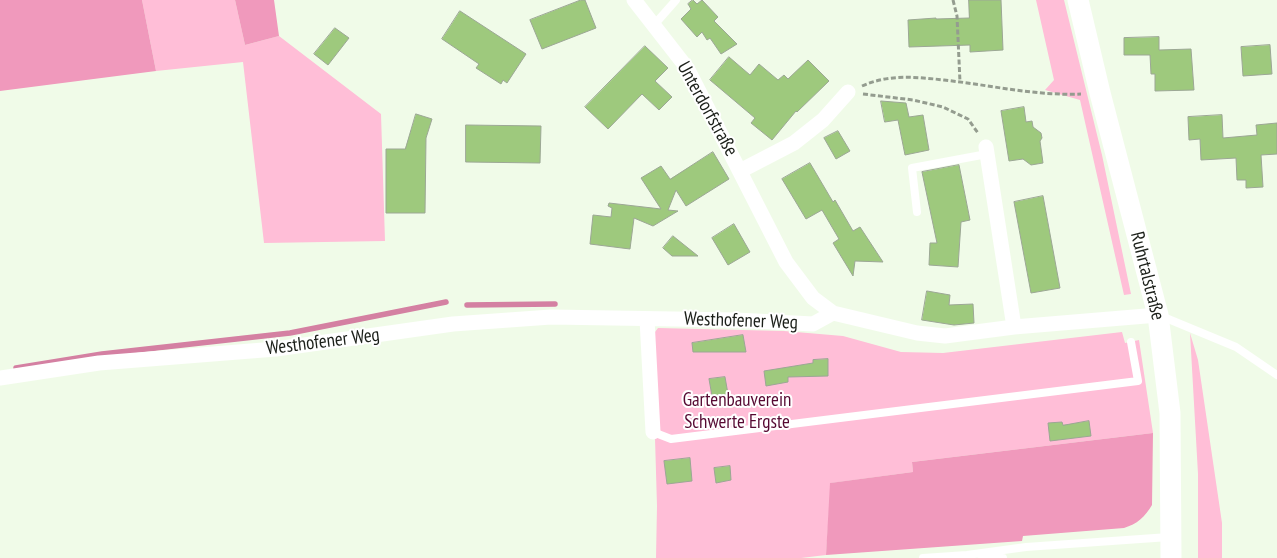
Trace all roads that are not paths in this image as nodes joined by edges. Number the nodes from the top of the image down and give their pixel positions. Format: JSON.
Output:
{"nodes":[{"id":1,"x":634,"y":0,"type":"edge"},
{"id":2,"x":676,"y":0,"type":"edge"},
{"id":3,"x":1078,"y":0,"type":"edge"},
{"id":4,"x":654,"y":25,"type":"junction"},
{"id":5,"x":848,"y":92,"type":"road end"},
{"id":6,"x":987,"y":150,"type":"joint"},
{"id":7,"x":740,"y":171,"type":"junction"},
{"id":8,"x":917,"y":212,"type":"dead end"},
{"id":9,"x":833,"y":313,"type":"junction"},
{"id":10,"x":1158,"y":315,"type":"junction"},
{"id":11,"x":647,"y":318,"type":"junction"},
{"id":12,"x":1014,"y":327,"type":"junction"},
{"id":13,"x":1131,"y":342,"type":"dead end"},
{"id":14,"x":1277,"y":375,"type":"edge"},
{"id":15,"x":0,"y":378,"type":"edge"},
{"id":16,"x":653,"y":432,"type":"joint"},
{"id":17,"x":1171,"y":536,"type":"junction"},
{"id":18,"x":967,"y":555,"type":"junction"},
{"id":19,"x":922,"y":558,"type":"edge"},
{"id":20,"x":1002,"y":558,"type":"edge"},
{"id":21,"x":1171,"y":558,"type":"edge"}],
"edges":[{"from":1,"to":4,"type":"street","name":"Unterdorfstraße"},
{"from":2,"to":4,"type":"lane"},
{"from":3,"to":10,"type":"main road","name":"Ruhrtalstraße"},
{"from":4,"to":7,"type":"street","name":"Unterdorfstraße"},
{"from":5,"to":7,"type":"street","name":"Unterdorfstraße"},
{"from":6,"to":8,"type":"lane"},
{"from":6,"to":12,"type":"street"},
{"from":7,"to":9,"type":"street","name":"Unterdorfstraße"},
{"from":9,"to":11,"type":"street","name":"Westhofener Weg"},
{"from":9,"to":12,"type":"street","name":"Unterdorfstraße"},
{"from":10,"to":12,"type":"street","name":"Unterdorfstraße"},
{"from":10,"to":14,"type":"lane"},
{"from":10,"to":17,"type":"main road","name":"Ruhrtalstraße"},
{"from":11,"to":15,"type":"street","name":"Westhofener Weg"},
{"from":11,"to":16,"type":"street"},
{"from":13,"to":16,"type":"lane"},
{"from":17,"to":18,"type":"lane"},
{"from":17,"to":21,"type":"main road","name":"Ruhrtalstraße"},
{"from":18,"to":19,"type":"lane"},
{"from":18,"to":20,"type":"lane"}]}
